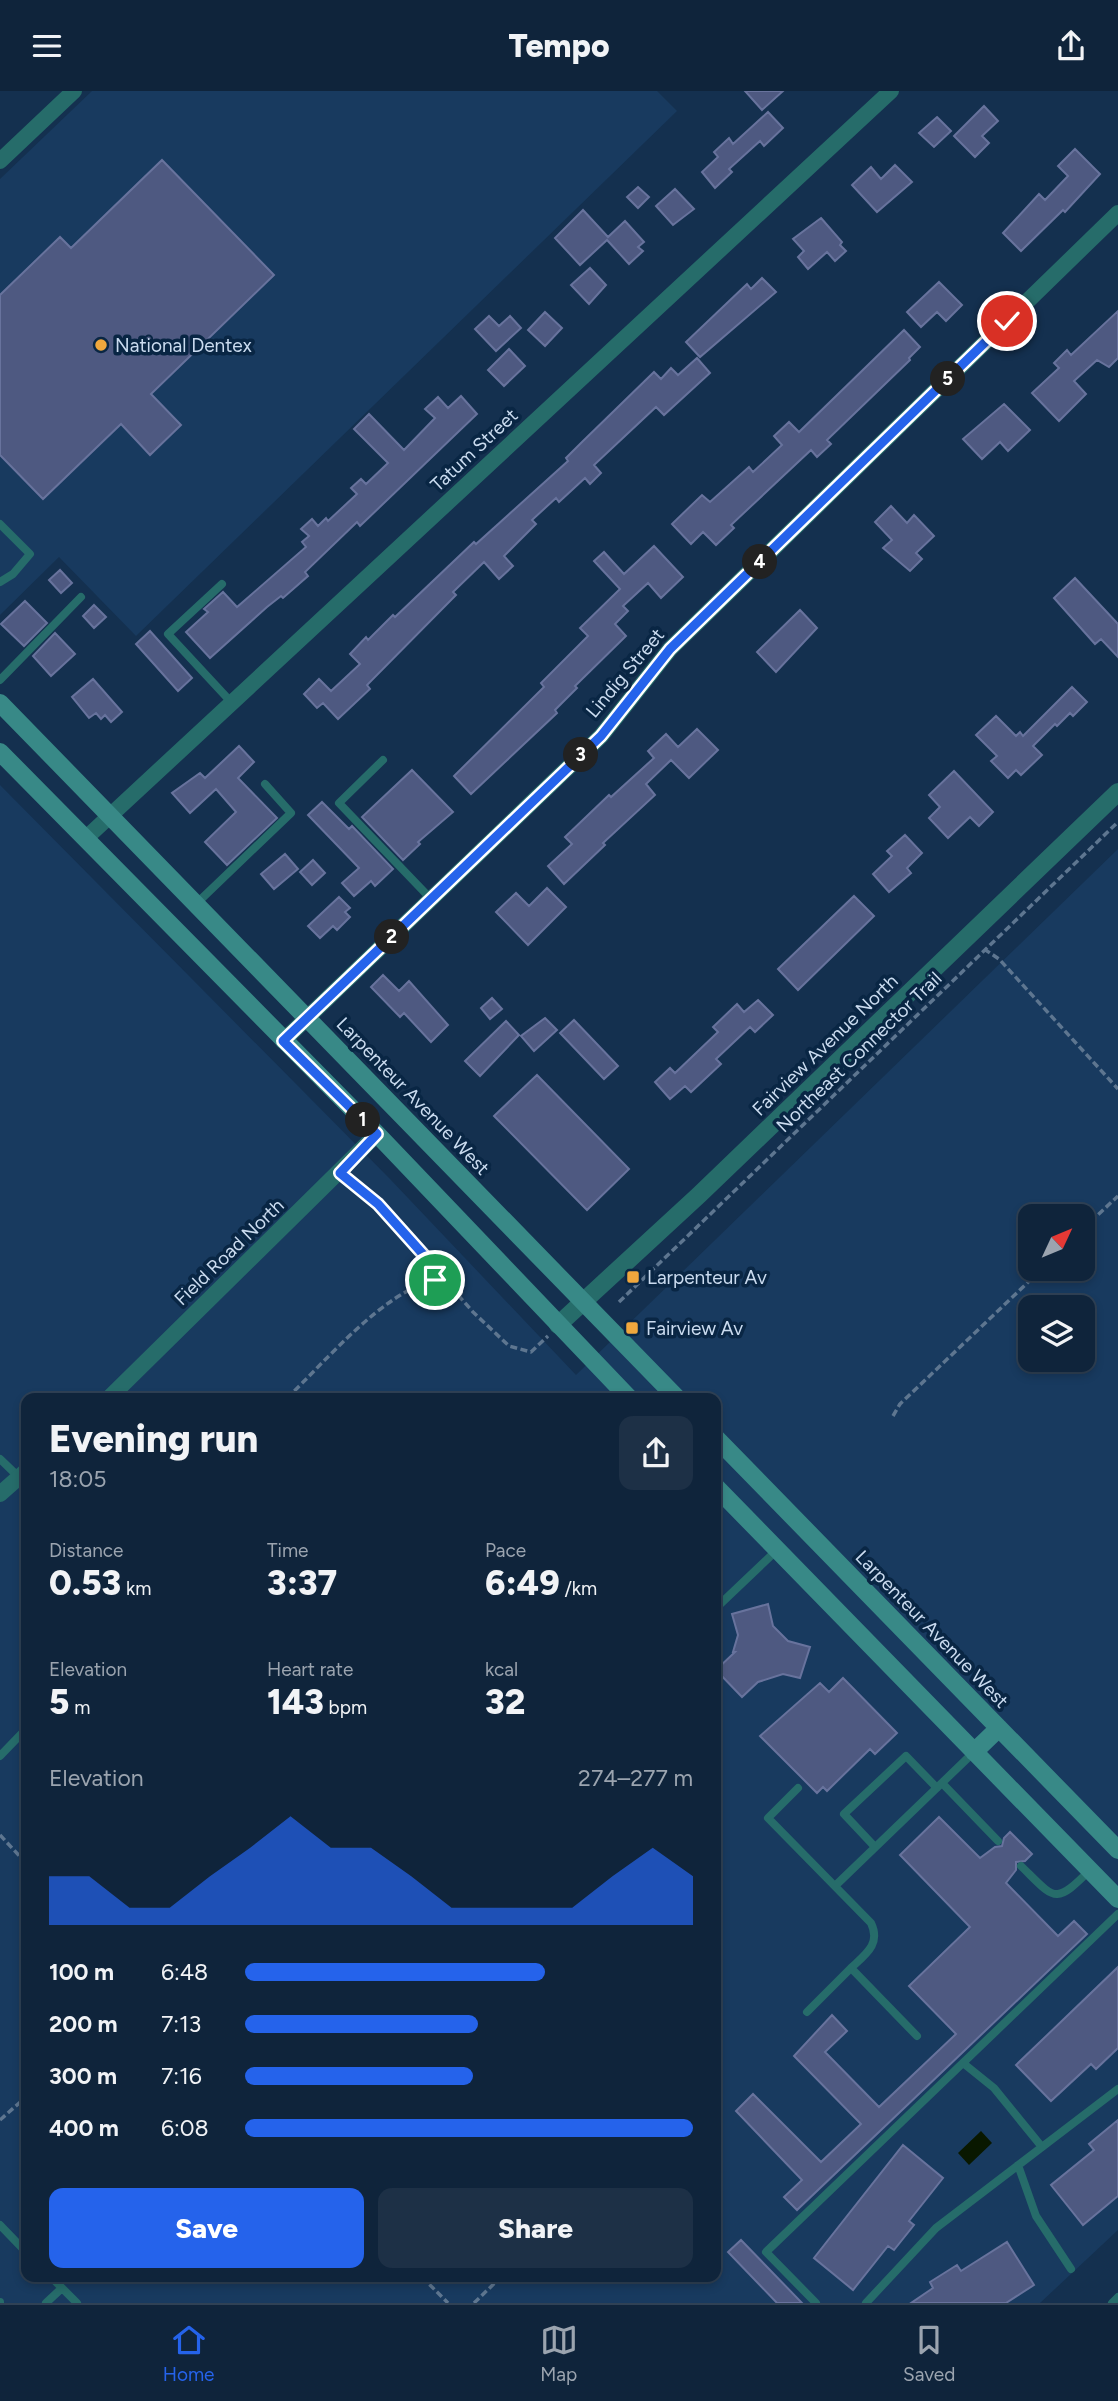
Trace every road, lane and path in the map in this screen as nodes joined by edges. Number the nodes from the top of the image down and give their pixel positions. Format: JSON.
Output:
{"nodes":[{"id":1,"x":74,"y":91,"type":"edge"},
{"id":2,"x":891,"y":91,"type":"edge"},
{"id":3,"x":2,"y":155,"type":"edge"},
{"id":4,"x":1118,"y":213,"type":"edge"},
{"id":5,"x":0,"y":524,"type":"edge"},
{"id":6,"x":0,"y":582,"type":"edge"},
{"id":7,"x":222,"y":584,"type":"dead end"},
{"id":8,"x":81,"y":597,"type":"dead end"},
{"id":9,"x":0,"y":680,"type":"edge"},
{"id":10,"x":232,"y":702,"type":"junction"},
{"id":11,"x":0,"y":703,"type":"edge"},
{"id":12,"x":0,"y":752,"type":"edge"},
{"id":13,"x":383,"y":760,"type":"dead end"},
{"id":14,"x":265,"y":784,"type":"dead end"},
{"id":15,"x":1118,"y":792,"type":"edge"},
{"id":16,"x":109,"y":816,"type":"junction"},
{"id":17,"x":1118,"y":821,"type":"edge"},
{"id":18,"x":85,"y":839,"type":"junction"},
{"id":19,"x":431,"y":899,"type":"junction"},
{"id":20,"x":196,"y":904,"type":"junction"},
{"id":21,"x":967,"y":938,"type":"junction"},
{"id":22,"x":985,"y":950,"type":"junction"},
{"id":23,"x":308,"y":1017,"type":"junction"},
{"id":24,"x":283,"y":1041,"type":"junction"},
{"id":25,"x":1118,"y":1089,"type":"edge"},
{"id":26,"x":377,"y":1134,"type":"junction"},
{"id":27,"x":340,"y":1173,"type":"junction"},
{"id":28,"x":1118,"y":1196,"type":"edge"},
{"id":29,"x":1096,"y":1217,"type":"edge"},
{"id":30,"x":1029,"y":1281,"type":"edge"},
{"id":31,"x":456,"y":1291,"type":"junction"},
{"id":32,"x":583,"y":1301,"type":"junction"},
{"id":33,"x":619,"y":1302,"type":"dead end"},
{"id":34,"x":558,"y":1325,"type":"junction"},
{"id":35,"x":114,"y":1393,"type":"edge"},
{"id":36,"x":293,"y":1393,"type":"edge"},
{"id":37,"x":624,"y":1393,"type":"edge"},
{"id":38,"x":672,"y":1393,"type":"edge"},
{"id":39,"x":893,"y":1416,"type":"dead end"},
{"id":40,"x":721,"y":1442,"type":"edge"},
{"id":41,"x":0,"y":1459,"type":"edge"},
{"id":42,"x":21,"y":1476,"type":"edge"},
{"id":43,"x":21,"y":1479,"type":"edge"},
{"id":44,"x":721,"y":1492,"type":"edge"},
{"id":45,"x":0,"y":1494,"type":"edge"},
{"id":46,"x":777,"y":1550,"type":"junction"},
{"id":47,"x":721,"y":1603,"type":"edge"},
{"id":48,"x":999,"y":1728,"type":"junction"},
{"id":49,"x":21,"y":1734,"type":"edge"},
{"id":50,"x":974,"y":1752,"type":"junction"},
{"id":51,"x":0,"y":1756,"type":"edge"},
{"id":52,"x":939,"y":1786,"type":"junction"},
{"id":53,"x":798,"y":1789,"type":"dead end"},
{"id":54,"x":0,"y":1835,"type":"edge"},
{"id":55,"x":998,"y":1841,"type":"dead end"},
{"id":56,"x":875,"y":1847,"type":"junction"},
{"id":57,"x":1118,"y":1850,"type":"edge"},
{"id":58,"x":21,"y":1858,"type":"edge"},
{"id":59,"x":1021,"y":1866,"type":"dead end"},
{"id":60,"x":1090,"y":1870,"type":"junction"},
{"id":61,"x":835,"y":1886,"type":"junction"},
{"id":62,"x":1118,"y":1899,"type":"edge"},
{"id":63,"x":1118,"y":1914,"type":"edge"},
{"id":64,"x":851,"y":1968,"type":"junction"},
{"id":65,"x":807,"y":2012,"type":"dead end"},
{"id":66,"x":917,"y":2036,"type":"dead end"},
{"id":67,"x":963,"y":2063,"type":"junction"},
{"id":68,"x":1118,"y":2089,"type":"edge"},
{"id":69,"x":21,"y":2101,"type":"edge"},
{"id":70,"x":0,"y":2120,"type":"edge"},
{"id":71,"x":1042,"y":2147,"type":"junction"},
{"id":72,"x":1018,"y":2165,"type":"junction"},
{"id":73,"x":0,"y":2225,"type":"edge"},
{"id":74,"x":21,"y":2247,"type":"edge"},
{"id":75,"x":1071,"y":2269,"type":"dead end"},
{"id":76,"x":56,"y":2282,"type":"edge"},
{"id":77,"x":427,"y":2282,"type":"edge"},
{"id":78,"x":496,"y":2282,"type":"edge"},
{"id":79,"x":62,"y":2288,"type":"junction"},
{"id":80,"x":1118,"y":2297,"type":"edge"},
{"id":81,"x":46,"y":2303,"type":"edge"},
{"id":82,"x":77,"y":2303,"type":"edge"},
{"id":83,"x":448,"y":2303,"type":"edge"},
{"id":84,"x":474,"y":2303,"type":"edge"},
{"id":85,"x":817,"y":2303,"type":"edge"},
{"id":86,"x":866,"y":2303,"type":"edge"},
{"id":87,"x":1112,"y":2303,"type":"edge"}],
"edges":[{"from":1,"to":3,"type":"street"},
{"from":2,"to":10,"type":"street","name":"Tatum Street"},
{"from":4,"to":19,"type":"street","name":"Lindig Street"},
{"from":5,"to":6,"type":"lane"},
{"from":7,"to":10,"type":"lane"},
{"from":8,"to":9,"type":"lane"},
{"from":10,"to":16,"type":"street","name":"Tatum Street"},
{"from":11,"to":16,"type":"main road","name":"Larpenteur Avenue West"},
{"from":12,"to":18,"type":"main road"},
{"from":13,"to":19,"type":"lane"},
{"from":14,"to":20,"type":"lane"},
{"from":15,"to":21,"type":"street","name":"Fairview Avenue North"},
{"from":16,"to":18,"type":"street","name":"Tatum Street"},
{"from":16,"to":20,"type":"main road","name":"Larpenteur Avenue West"},
{"from":17,"to":22,"type":"path","name":"Northeast Connector Trail"},
{"from":18,"to":24,"type":"main road"},
{"from":19,"to":23,"type":"street","name":"Lindig Street"},
{"from":20,"to":23,"type":"main road","name":"Larpenteur Avenue West"},
{"from":21,"to":22,"type":"path"},
{"from":21,"to":32,"type":"street","name":"Fairview Avenue North"},
{"from":22,"to":25,"type":"path"},
{"from":22,"to":33,"type":"path","name":"Northeast Connector Trail"},
{"from":23,"to":24,"type":"street","name":"Lindig Street"},
{"from":23,"to":32,"type":"main road","name":"Larpenteur Avenue West"},
{"from":24,"to":26,"type":"main road"},
{"from":26,"to":27,"type":"street","name":"Field Road North"},
{"from":26,"to":34,"type":"main road"},
{"from":27,"to":31,"type":"path"},
{"from":27,"to":35,"type":"street","name":"Field Road North"},
{"from":28,"to":29,"type":"path"},
{"from":30,"to":39,"type":"path"},
{"from":31,"to":34,"type":"path"},
{"from":31,"to":36,"type":"path"},
{"from":32,"to":34,"type":"street","name":"Fairview Avenue North"},
{"from":32,"to":38,"type":"main road","name":"Larpenteur Avenue West"},
{"from":34,"to":37,"type":"main road"},
{"from":40,"to":48,"type":"main road","name":"Larpenteur Avenue West"},
{"from":41,"to":42,"type":"lane"},
{"from":43,"to":45,"type":"street"},
{"from":44,"to":46,"type":"main road"},
{"from":46,"to":47,"type":"lane"},
{"from":46,"to":50,"type":"main road"},
{"from":48,"to":50,"type":"main road"},
{"from":48,"to":57,"type":"main road","name":"Larpenteur Avenue West"},
{"from":49,"to":51,"type":"lane"},
{"from":50,"to":52,"type":"lane"},
{"from":50,"to":60,"type":"main road"},
{"from":52,"to":55,"type":"lane"},
{"from":52,"to":56,"type":"lane"},
{"from":52,"to":56,"type":"lane"},
{"from":53,"to":61,"type":"lane"},
{"from":54,"to":58,"type":"path"},
{"from":56,"to":61,"type":"lane"},
{"from":59,"to":60,"type":"lane"},
{"from":60,"to":62,"type":"main road"},
{"from":61,"to":64,"type":"lane"},
{"from":63,"to":67,"type":"lane"},
{"from":64,"to":65,"type":"lane"},
{"from":64,"to":66,"type":"lane"},
{"from":67,"to":71,"type":"lane"},
{"from":67,"to":85,"type":"lane"},
{"from":68,"to":71,"type":"lane"},
{"from":69,"to":70,"type":"path"},
{"from":71,"to":72,"type":"lane"},
{"from":72,"to":75,"type":"lane"},
{"from":72,"to":86,"type":"lane"},
{"from":73,"to":74,"type":"lane"},
{"from":76,"to":79,"type":"lane"},
{"from":77,"to":83,"type":"path"},
{"from":78,"to":84,"type":"path"},
{"from":79,"to":81,"type":"lane"},
{"from":79,"to":82,"type":"lane"},
{"from":80,"to":87,"type":"lane"}]}
